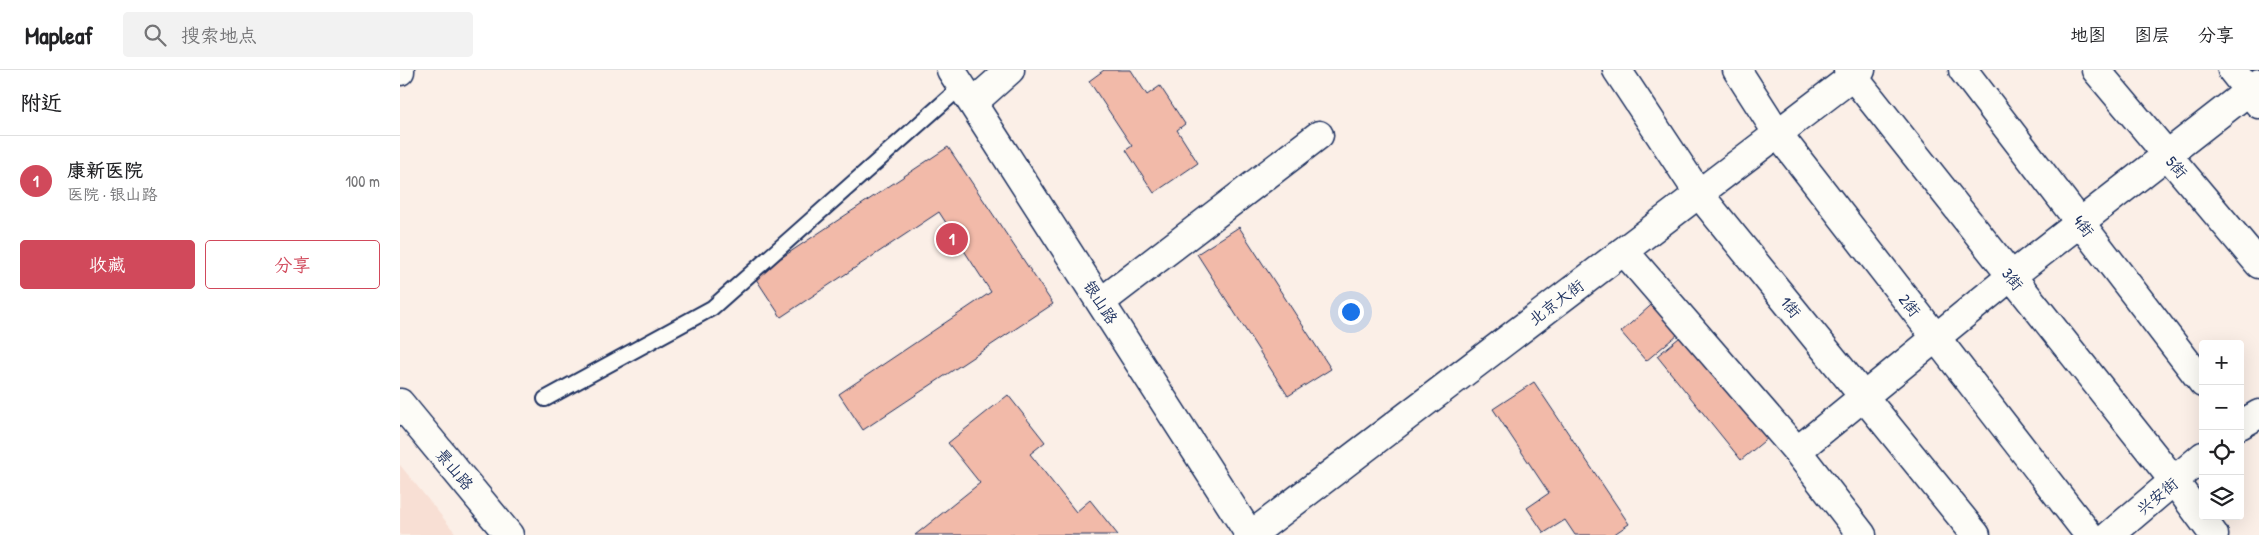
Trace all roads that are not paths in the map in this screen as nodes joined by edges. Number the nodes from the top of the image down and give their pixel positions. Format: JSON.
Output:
{"nodes":[{"id":1,"x":1010,"y":70,"type":"edge"},
{"id":2,"x":1617,"y":70,"type":"edge"},
{"id":3,"x":1737,"y":70,"type":"edge"},
{"id":4,"x":1963,"y":70,"type":"edge"},
{"id":5,"x":2096,"y":70,"type":"edge"},
{"id":6,"x":1854,"y":72,"type":"edge"},
{"id":7,"x":962,"y":86,"type":"edge"},
{"id":8,"x":2250,"y":87,"type":"edge"},
{"id":9,"x":1778,"y":134,"type":"junction"},
{"id":10,"x":1319,"y":135,"type":"dead end"},
{"id":11,"x":2167,"y":154,"type":"junction"},
{"id":12,"x":1699,"y":194,"type":"junction"},
{"id":13,"x":2081,"y":222,"type":"junction"},
{"id":14,"x":1624,"y":251,"type":"junction"},
{"id":15,"x":2259,"y":264,"type":"edge"},
{"id":16,"x":2011,"y":277,"type":"junction"},
{"id":17,"x":1101,"y":302,"type":"junction"},
{"id":18,"x":1936,"y":338,"type":"junction"},
{"id":19,"x":2199,"y":379,"type":"edge"},
{"id":20,"x":1864,"y":397,"type":"junction"},
{"id":21,"x":545,"y":399,"type":"dead end"},
{"id":22,"x":400,"y":403,"type":"edge"},
{"id":23,"x":2259,"y":414,"type":"edge"},
{"id":24,"x":2244,"y":423,"type":"edge"},
{"id":25,"x":1797,"y":451,"type":"junction"},
{"id":26,"x":2199,"y":459,"type":"edge"},
{"id":27,"x":2174,"y":481,"type":"junction"},
{"id":28,"x":509,"y":535,"type":"edge"},
{"id":29,"x":1251,"y":535,"type":"edge"},
{"id":30,"x":1862,"y":535,"type":"edge"},
{"id":31,"x":1976,"y":535,"type":"edge"},
{"id":32,"x":2089,"y":535,"type":"edge"},
{"id":33,"x":2110,"y":535,"type":"edge"},
{"id":34,"x":2214,"y":535,"type":"edge"}],
"edges":[{"from":1,"to":7,"type":"street"},
{"from":2,"to":12,"type":"street","name":"1街"},
{"from":3,"to":9,"type":"street","name":"2街"},
{"from":4,"to":13,"type":"street","name":"4街"},
{"from":5,"to":11,"type":"street","name":"5街"},
{"from":6,"to":9,"type":"street","name":"北京大街"},
{"from":6,"to":16,"type":"street","name":"3街"},
{"from":7,"to":17,"type":"street","name":"银山路"},
{"from":7,"to":21,"type":"lane"},
{"from":8,"to":11,"type":"street"},
{"from":9,"to":12,"type":"street","name":"北京大街"},
{"from":9,"to":18,"type":"street","name":"2街"},
{"from":10,"to":17,"type":"street"},
{"from":11,"to":13,"type":"street"},
{"from":11,"to":15,"type":"street","name":"5街"},
{"from":12,"to":14,"type":"street","name":"北京大街"},
{"from":12,"to":20,"type":"street","name":"1街"},
{"from":13,"to":16,"type":"street"},
{"from":13,"to":19,"type":"street","name":"4街"},
{"from":14,"to":25,"type":"street"},
{"from":14,"to":29,"type":"street","name":"北京大街"},
{"from":16,"to":18,"type":"street"},
{"from":16,"to":27,"type":"street","name":"3街"},
{"from":17,"to":29,"type":"street","name":"银山路"},
{"from":18,"to":20,"type":"street"},
{"from":18,"to":32,"type":"street","name":"2街"},
{"from":20,"to":25,"type":"street"},
{"from":20,"to":31,"type":"street","name":"1街"},
{"from":22,"to":28,"type":"street","name":"景山路"},
{"from":23,"to":24,"type":"street"},
{"from":25,"to":30,"type":"street"},
{"from":26,"to":27,"type":"street","name":"兴安街"},
{"from":27,"to":33,"type":"street","name":"兴安街"},
{"from":27,"to":34,"type":"street","name":"3街"}]}
